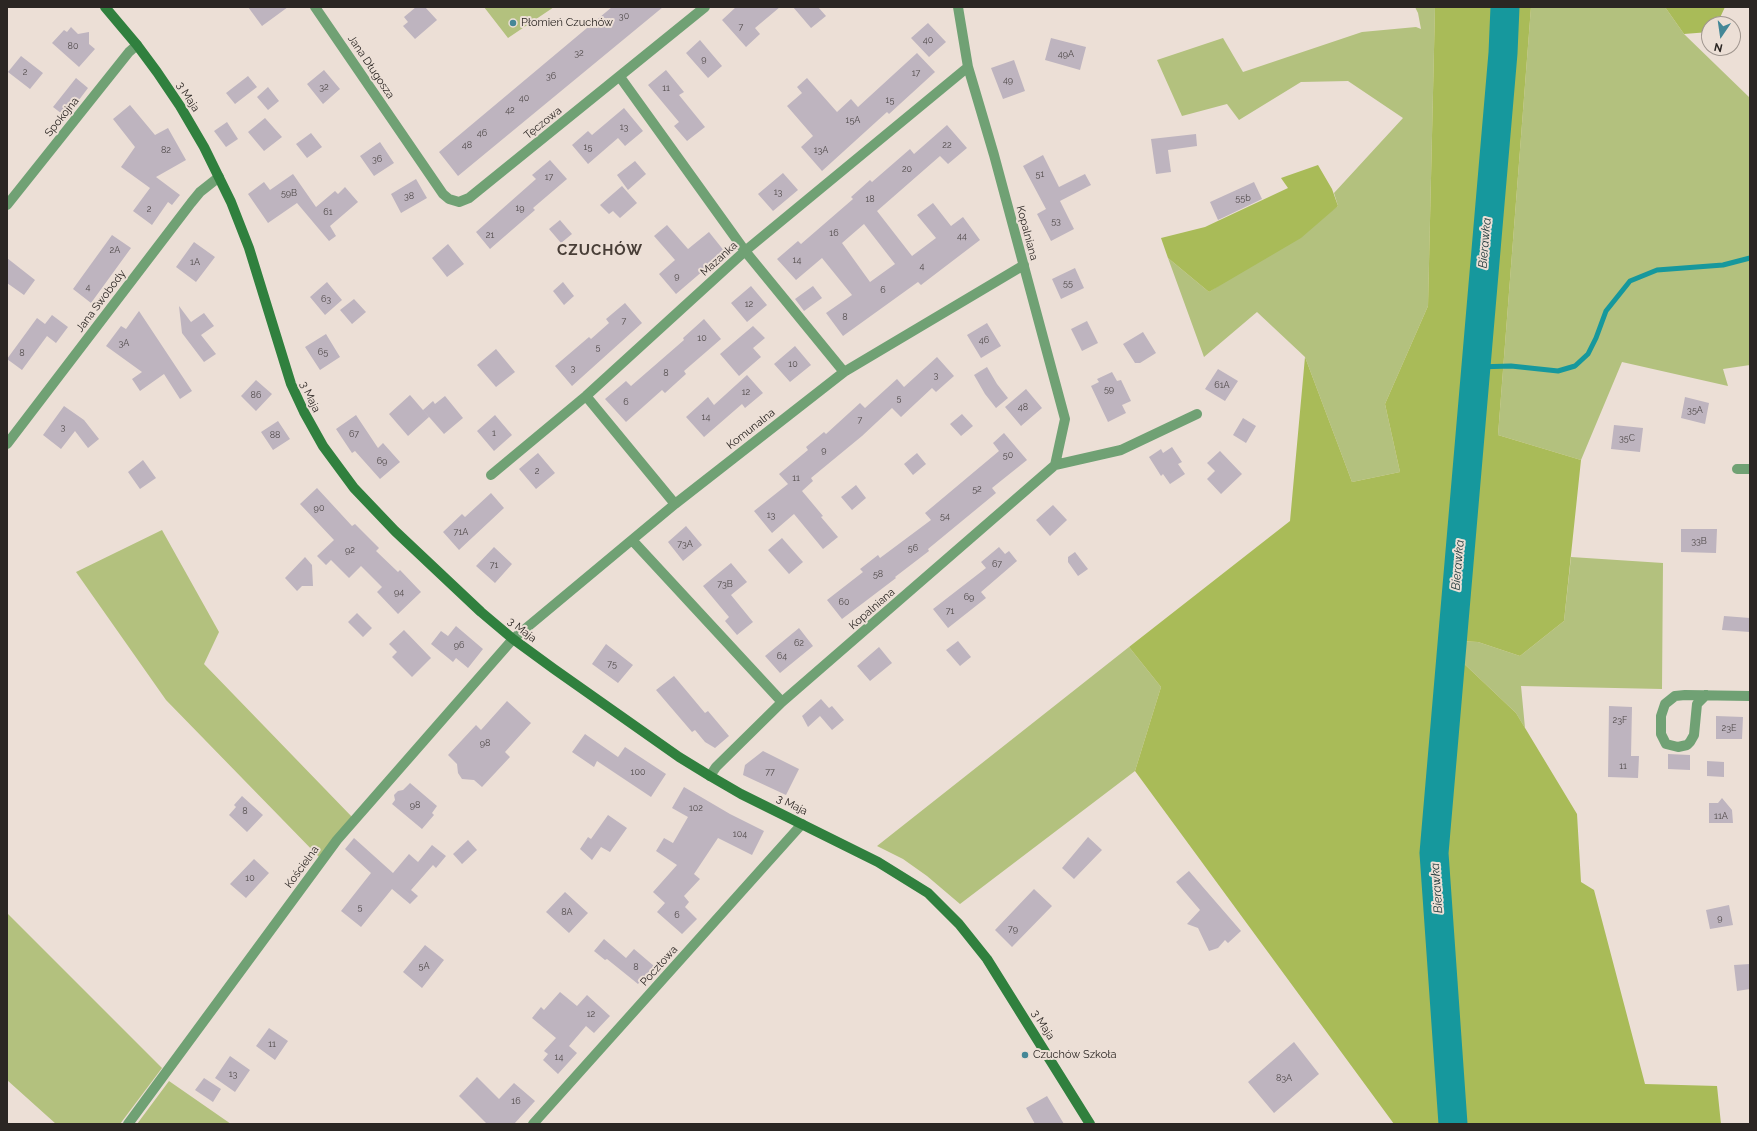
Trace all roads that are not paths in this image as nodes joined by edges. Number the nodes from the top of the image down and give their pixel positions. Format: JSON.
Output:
{"nodes":[{"id":1,"x":105,"y":7,"type":"edge"},
{"id":2,"x":315,"y":7,"type":"edge"},
{"id":3,"x":705,"y":7,"type":"edge"},
{"id":4,"x":958,"y":7,"type":"edge"},
{"id":5,"x":137,"y":45,"type":"junction"},
{"id":6,"x":968,"y":67,"type":"junction"},
{"id":7,"x":620,"y":77,"type":"junction"},
{"id":8,"x":406,"y":141,"type":"joint"},
{"id":9,"x":219,"y":177,"type":"junction"},
{"id":10,"x":7,"y":205,"type":"edge"},
{"id":11,"x":745,"y":251,"type":"junction"},
{"id":12,"x":1024,"y":265,"type":"junction"},
{"id":13,"x":844,"y":372,"type":"junction"},
{"id":14,"x":586,"y":396,"type":"junction"},
{"id":15,"x":1197,"y":414,"type":"dead end"},
{"id":16,"x":7,"y":444,"type":"edge"},
{"id":17,"x":1055,"y":465,"type":"junction"},
{"id":18,"x":1737,"y":469,"type":"dead end"},
{"id":19,"x":1750,"y":469,"type":"edge"},
{"id":20,"x":491,"y":475,"type":"dead end"},
{"id":21,"x":675,"y":504,"type":"junction"},
{"id":22,"x":632,"y":540,"type":"junction"},
{"id":23,"x":513,"y":639,"type":"junction"},
{"id":24,"x":1706,"y":696,"type":"junction"},
{"id":25,"x":1750,"y":696,"type":"edge"},
{"id":26,"x":782,"y":702,"type":"junction"},
{"id":27,"x":710,"y":776,"type":"junction"},
{"id":28,"x":802,"y":824,"type":"junction"},
{"id":29,"x":128,"y":1124,"type":"edge"},
{"id":30,"x":533,"y":1124,"type":"edge"},
{"id":31,"x":1090,"y":1124,"type":"edge"}],
"edges":[{"from":1,"to":5,"type":"main road","name":"3 Maja"},
{"from":2,"to":8,"type":"street","name":"Jana Długosza"},
{"from":3,"to":7,"type":"street","name":"Tęczowa"},
{"from":4,"to":6,"type":"street","name":"Kopalniana"},
{"from":5,"to":9,"type":"main road","name":"3 Maja"},
{"from":5,"to":10,"type":"street","name":"Spokojna"},
{"from":6,"to":11,"type":"street","name":"Mazanka"},
{"from":6,"to":12,"type":"street","name":"Kopalniana"},
{"from":7,"to":8,"type":"street","name":"Tęczowa"},
{"from":7,"to":11,"type":"street"},
{"from":9,"to":16,"type":"street","name":"Jana Swobody"},
{"from":9,"to":23,"type":"main road","name":"3 Maja"},
{"from":11,"to":13,"type":"street"},
{"from":11,"to":14,"type":"street","name":"Mazanka"},
{"from":12,"to":13,"type":"street","name":"Komunalna"},
{"from":12,"to":17,"type":"street","name":"Kopalniana"},
{"from":13,"to":21,"type":"street","name":"Komunalna"},
{"from":14,"to":20,"type":"street","name":"Mazanka"},
{"from":14,"to":21,"type":"street"},
{"from":15,"to":17,"type":"street","name":"Kopalniana"},
{"from":17,"to":26,"type":"street","name":"Kopalniana"},
{"from":18,"to":19,"type":"street"},
{"from":21,"to":22,"type":"street","name":"Komunalna"},
{"from":22,"to":23,"type":"street","name":"Komunalna"},
{"from":22,"to":26,"type":"street"},
{"from":23,"to":27,"type":"main road","name":"3 Maja"},
{"from":23,"to":29,"type":"street","name":"Kościelna"},
{"from":24,"to":24,"type":"street"},
{"from":24,"to":25,"type":"street"},
{"from":26,"to":27,"type":"street","name":"Kopalniana"},
{"from":27,"to":28,"type":"main road","name":"3 Maja"},
{"from":28,"to":30,"type":"street","name":"Pocztowa"},
{"from":28,"to":31,"type":"main road","name":"3 Maja"}]}
